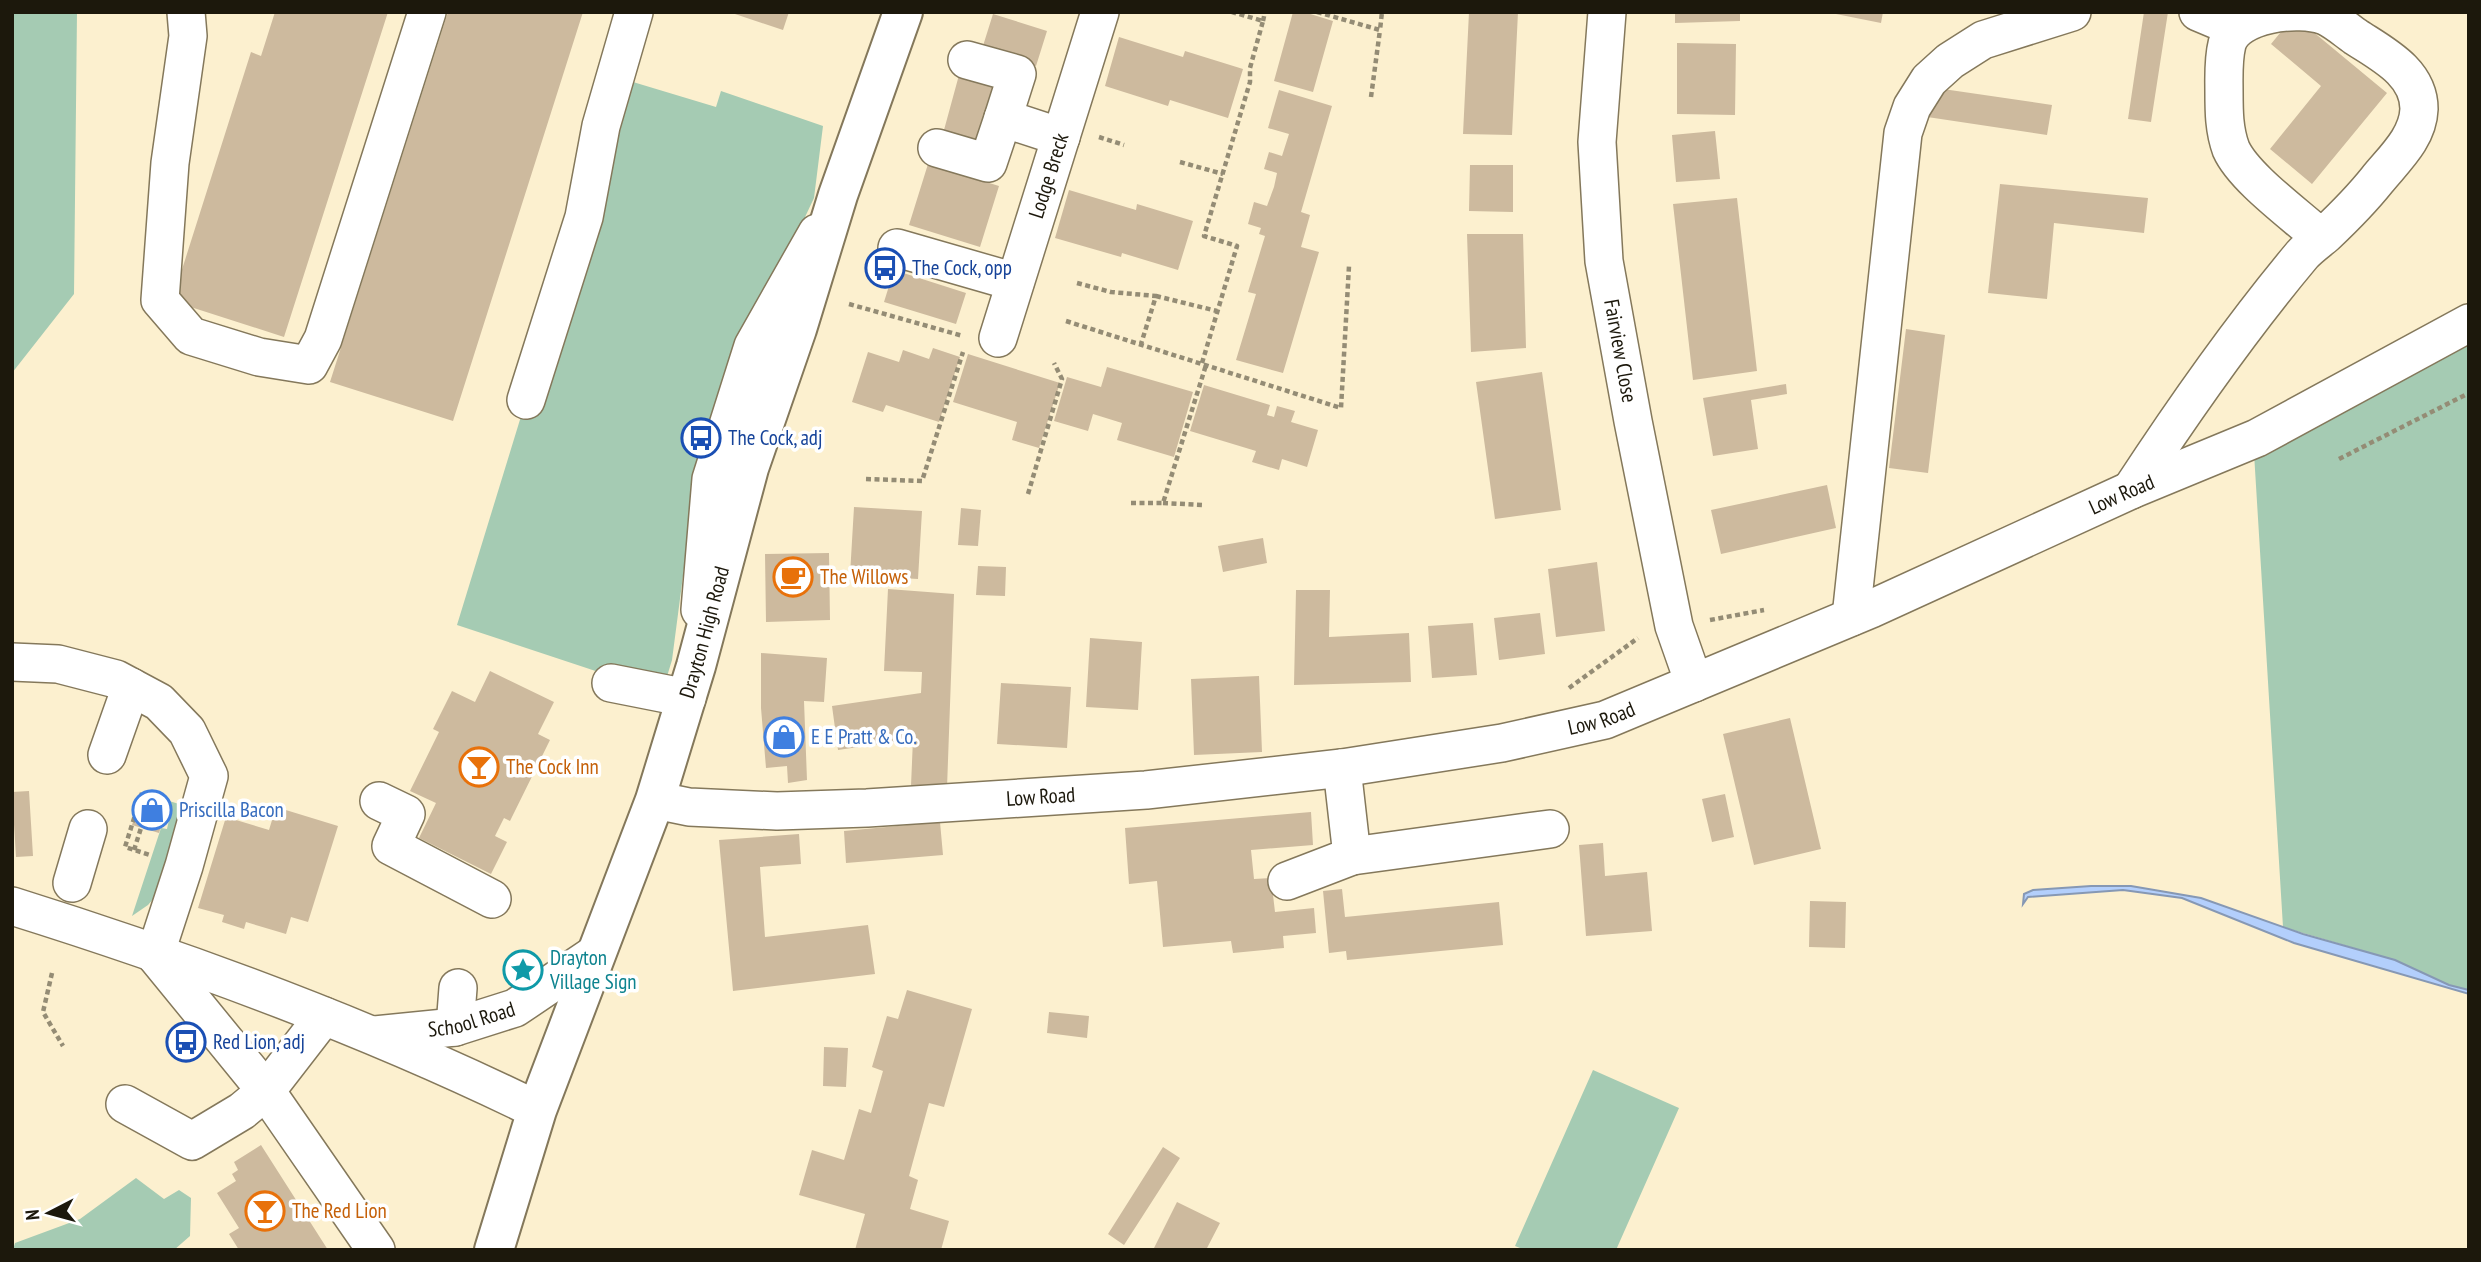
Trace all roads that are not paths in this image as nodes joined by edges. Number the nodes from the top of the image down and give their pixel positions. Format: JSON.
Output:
{"nodes":[{"id":1,"x":186,"y":12,"type":"edge"},
{"id":2,"x":427,"y":12,"type":"edge"},
{"id":3,"x":634,"y":12,"type":"edge"},
{"id":4,"x":903,"y":12,"type":"edge"},
{"id":5,"x":1607,"y":12,"type":"edge"},
{"id":6,"x":2072,"y":12,"type":"edge"},
{"id":7,"x":2198,"y":12,"type":"edge"},
{"id":8,"x":1099,"y":13,"type":"edge"},
{"id":9,"x":2236,"y":28,"type":"junction"},
{"id":10,"x":967,"y":60,"type":"dead end"},
{"id":11,"x":1003,"y":118,"type":"junction"},
{"id":12,"x":1061,"y":137,"type":"junction"},
{"id":13,"x":937,"y":148,"type":"dead end"},
{"id":14,"x":2321,"y":238,"type":"junction"},
{"id":15,"x":897,"y":248,"type":"dead end"},
{"id":16,"x":1015,"y":282,"type":"junction"},
{"id":17,"x":2469,"y":323,"type":"edge"},
{"id":18,"x":983,"y":337,"type":"road end"},
{"id":19,"x":526,"y":400,"type":"dead end"},
{"id":20,"x":2130,"y":490,"type":"junction"},
{"id":21,"x":1852,"y":617,"type":"junction"},
{"id":22,"x":12,"y":662,"type":"edge"},
{"id":23,"x":691,"y":682,"type":"junction"},
{"id":24,"x":611,"y":683,"type":"dead end"},
{"id":25,"x":1694,"y":683,"type":"junction"},
{"id":26,"x":131,"y":687,"type":"junction"},
{"id":27,"x":107,"y":755,"type":"dead end"},
{"id":28,"x":1342,"y":768,"type":"junction"},
{"id":29,"x":655,"y":800,"type":"junction"},
{"id":30,"x":379,"y":801,"type":"dead end"},
{"id":31,"x":88,"y":829,"type":"dead end"},
{"id":32,"x":1550,"y":829,"type":"dead end"},
{"id":33,"x":1352,"y":856,"type":"junction"},
{"id":34,"x":1287,"y":881,"type":"dead end"},
{"id":35,"x":72,"y":883,"type":"dead end"},
{"id":36,"x":492,"y":899,"type":"dead end"},
{"id":37,"x":12,"y":906,"type":"edge"},
{"id":38,"x":595,"y":954,"type":"junction"},
{"id":39,"x":155,"y":955,"type":"junction"},
{"id":40,"x":458,"y":988,"type":"dead end"},
{"id":41,"x":324,"y":1016,"type":"junction"},
{"id":42,"x":455,"y":1027,"type":"junction"},
{"id":43,"x":374,"y":1035,"type":"junction"},
{"id":44,"x":266,"y":1091,"type":"junction"},
{"id":45,"x":125,"y":1104,"type":"dead end"},
{"id":46,"x":537,"y":1110,"type":"junction"},
{"id":47,"x":376,"y":1250,"type":"edge"},
{"id":48,"x":494,"y":1250,"type":"edge"}],
"edges":[{"from":1,"to":2,"type":"street"},
{"from":3,"to":19,"type":"street"},
{"from":4,"to":23,"type":"main road","name":"Drayton High Road"},
{"from":5,"to":25,"type":"street","name":"Fairview Close"},
{"from":6,"to":21,"type":"street"},
{"from":7,"to":9,"type":"street"},
{"from":8,"to":12,"type":"street","name":"Lodge Breck"},
{"from":9,"to":14,"type":"street"},
{"from":9,"to":14,"type":"street"},
{"from":10,"to":11,"type":"street"},
{"from":11,"to":12,"type":"street"},
{"from":11,"to":13,"type":"street"},
{"from":12,"to":16,"type":"street","name":"Lodge Breck"},
{"from":14,"to":20,"type":"street"},
{"from":15,"to":16,"type":"street"},
{"from":16,"to":18,"type":"street","name":"Lodge Breck"},
{"from":17,"to":20,"type":"street","name":"Low Road"},
{"from":20,"to":21,"type":"street","name":"Low Road"},
{"from":21,"to":25,"type":"street","name":"Low Road"},
{"from":22,"to":26,"type":"street"},
{"from":23,"to":24,"type":"street"},
{"from":23,"to":29,"type":"main road","name":"Drayton High Road"},
{"from":25,"to":28,"type":"street","name":"Low Road"},
{"from":26,"to":27,"type":"street"},
{"from":26,"to":39,"type":"street"},
{"from":28,"to":29,"type":"street","name":"Low Road"},
{"from":28,"to":33,"type":"street"},
{"from":29,"to":38,"type":"main road","name":"Drayton High Road"},
{"from":30,"to":36,"type":"street"},
{"from":31,"to":35,"type":"street"},
{"from":32,"to":33,"type":"street"},
{"from":33,"to":34,"type":"street"},
{"from":37,"to":39,"type":"street","name":"School Road"},
{"from":38,"to":42,"type":"street","name":"School Road"},
{"from":38,"to":46,"type":"main road","name":"Drayton High Road"},
{"from":39,"to":41,"type":"street","name":"School Road"},
{"from":39,"to":44,"type":"street","name":"School Road"},
{"from":40,"to":42,"type":"street"},
{"from":41,"to":43,"type":"street","name":"School Road"},
{"from":41,"to":44,"type":"street"},
{"from":42,"to":43,"type":"street","name":"School Road"},
{"from":43,"to":46,"type":"street","name":"School Road"},
{"from":44,"to":45,"type":"street"},
{"from":44,"to":47,"type":"street","name":"School Road"},
{"from":46,"to":48,"type":"main road","name":"Drayton High Road"}]}
